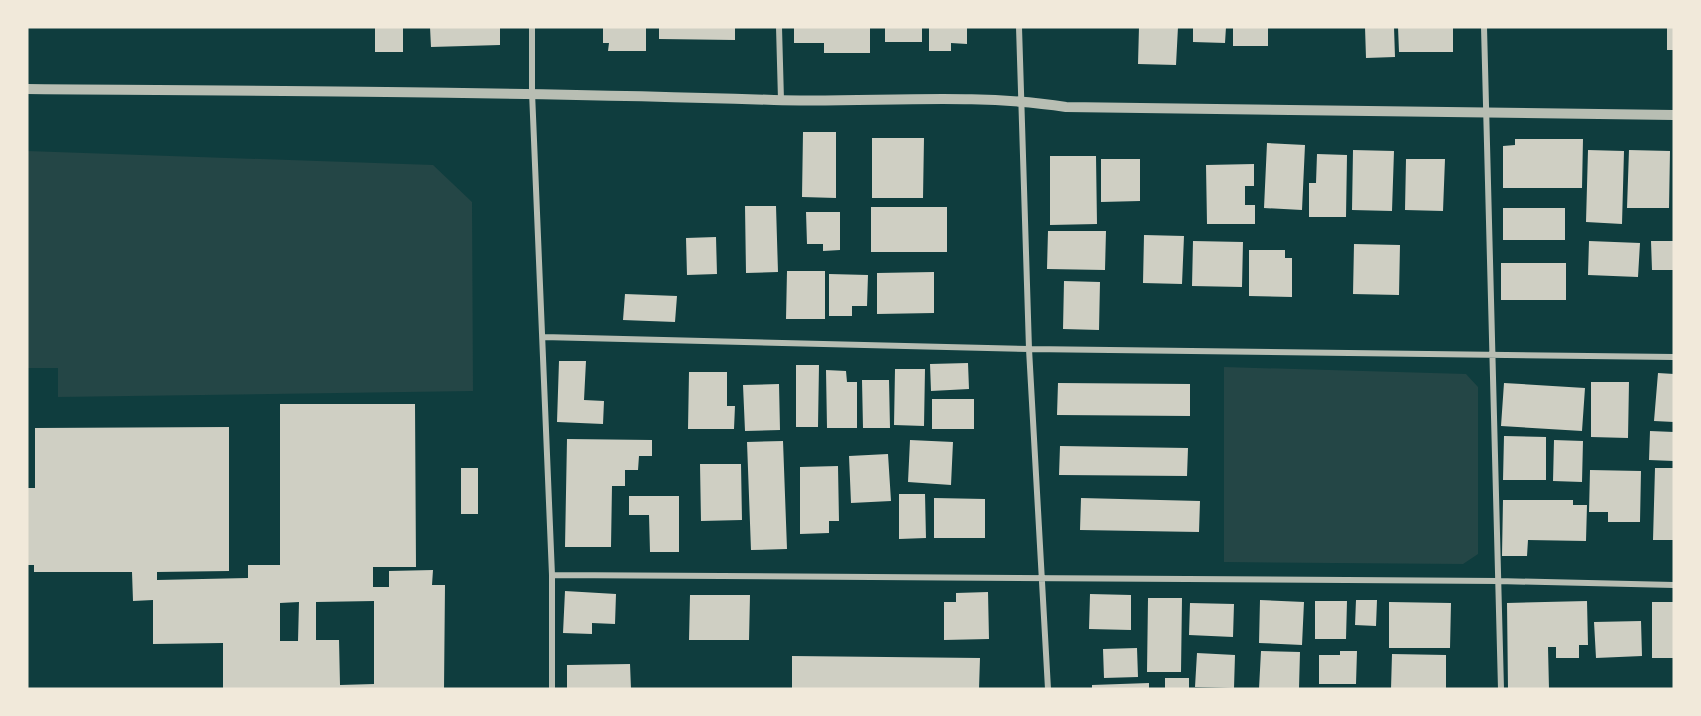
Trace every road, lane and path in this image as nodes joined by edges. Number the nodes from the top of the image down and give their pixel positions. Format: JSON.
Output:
{"nodes":[{"id":1,"x":532,"y":27,"type":"edge"},
{"id":2,"x":778,"y":27,"type":"edge"},
{"id":3,"x":1020,"y":27,"type":"edge"},
{"id":4,"x":1484,"y":27,"type":"edge"},
{"id":5,"x":27,"y":89,"type":"edge"},
{"id":6,"x":532,"y":92,"type":"junction"},
{"id":7,"x":781,"y":100,"type":"junction"},
{"id":8,"x":1020,"y":100,"type":"junction"},
{"id":9,"x":1485,"y":113,"type":"junction"},
{"id":10,"x":1674,"y":115,"type":"edge"},
{"id":11,"x":543,"y":337,"type":"junction"},
{"id":12,"x":1029,"y":349,"type":"junction"},
{"id":13,"x":1494,"y":354,"type":"junction"},
{"id":14,"x":1674,"y":357,"type":"edge"},
{"id":15,"x":552,"y":575,"type":"junction"},
{"id":16,"x":1042,"y":579,"type":"junction"},
{"id":17,"x":1498,"y":581,"type":"junction"},
{"id":18,"x":1674,"y":585,"type":"edge"},
{"id":19,"x":552,"y":689,"type":"edge"},
{"id":20,"x":1048,"y":689,"type":"edge"},
{"id":21,"x":1501,"y":689,"type":"edge"}],
"edges":[{"from":1,"to":6,"type":"street"},
{"from":2,"to":7,"type":"street"},
{"from":3,"to":8,"type":"street"},
{"from":4,"to":9,"type":"street"},
{"from":5,"to":6,"type":"street"},
{"from":6,"to":7,"type":"street"},
{"from":6,"to":11,"type":"street"},
{"from":7,"to":8,"type":"street"},
{"from":8,"to":9,"type":"street"},
{"from":8,"to":12,"type":"street"},
{"from":9,"to":10,"type":"street"},
{"from":9,"to":13,"type":"street"},
{"from":11,"to":12,"type":"street"},
{"from":11,"to":15,"type":"street"},
{"from":12,"to":13,"type":"street"},
{"from":12,"to":16,"type":"street"},
{"from":13,"to":14,"type":"street"},
{"from":13,"to":17,"type":"street"},
{"from":15,"to":16,"type":"street"},
{"from":15,"to":19,"type":"street"},
{"from":16,"to":17,"type":"street"},
{"from":16,"to":20,"type":"street"},
{"from":17,"to":18,"type":"street"},
{"from":17,"to":21,"type":"street"}]}
